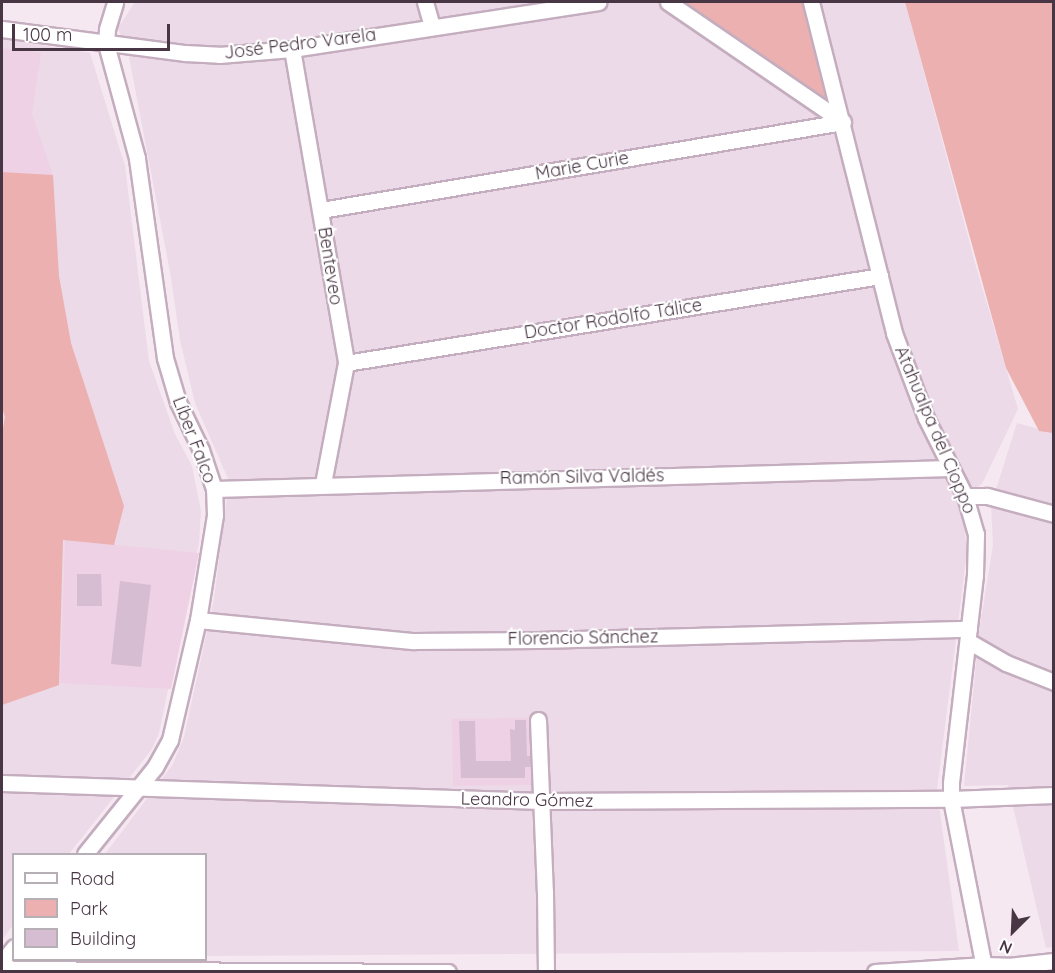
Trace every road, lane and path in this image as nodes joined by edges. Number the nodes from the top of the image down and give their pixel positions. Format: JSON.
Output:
{"nodes":[{"id":1,"x":116,"y":2,"type":"edge"},
{"id":2,"x":425,"y":2,"type":"edge"},
{"id":3,"x":598,"y":2,"type":"edge"},
{"id":4,"x":668,"y":2,"type":"edge"},
{"id":5,"x":811,"y":2,"type":"edge"},
{"id":6,"x":432,"y":27,"type":"junction"},
{"id":7,"x":2,"y":29,"type":"edge"},
{"id":8,"x":106,"y":44,"type":"junction"},
{"id":9,"x":292,"y":49,"type":"junction"},
{"id":10,"x":843,"y":123,"type":"junction"},
{"id":11,"x":321,"y":210,"type":"junction"},
{"id":12,"x":880,"y":276,"type":"junction"},
{"id":13,"x":346,"y":363,"type":"junction"},
{"id":14,"x":950,"y":468,"type":"junction"},
{"id":15,"x":323,"y":484,"type":"junction"},
{"id":16,"x":214,"y":489,"type":"junction"},
{"id":17,"x":965,"y":496,"type":"junction"},
{"id":18,"x":1053,"y":514,"type":"edge"},
{"id":19,"x":198,"y":620,"type":"junction"},
{"id":20,"x":969,"y":635,"type":"junction"},
{"id":21,"x":1053,"y":682,"type":"edge"},
{"id":22,"x":538,"y":720,"type":"dead end"},
{"id":23,"x":2,"y":783,"type":"edge"},
{"id":24,"x":141,"y":786,"type":"junction"},
{"id":25,"x":1053,"y":795,"type":"edge"},
{"id":26,"x":951,"y":799,"type":"junction"},
{"id":27,"x":542,"y":801,"type":"junction"},
{"id":28,"x":87,"y":853,"type":"edge"},
{"id":29,"x":12,"y":950,"type":"edge"},
{"id":30,"x":1053,"y":961,"type":"edge"},
{"id":31,"x":2,"y":962,"type":"edge"},
{"id":32,"x":985,"y":968,"type":"edge"},
{"id":33,"x":2,"y":969,"type":"edge"},
{"id":34,"x":448,"y":972,"type":"edge"},
{"id":35,"x":546,"y":972,"type":"edge"},
{"id":36,"x":875,"y":972,"type":"edge"}],
"edges":[{"from":1,"to":8,"type":"street","name":"Líber Falco"},
{"from":2,"to":6,"type":"street"},
{"from":3,"to":6,"type":"street","name":"José Pedro Varela"},
{"from":4,"to":10,"type":"street"},
{"from":5,"to":10,"type":"street","name":"Atahualpa del Cioppo"},
{"from":6,"to":9,"type":"street","name":"José Pedro Varela"},
{"from":7,"to":8,"type":"street","name":"José Pedro Varela"},
{"from":8,"to":9,"type":"street","name":"José Pedro Varela"},
{"from":8,"to":16,"type":"street","name":"Líber Falco"},
{"from":9,"to":11,"type":"street","name":"Benteveo"},
{"from":10,"to":11,"type":"street","name":"Marie Curie"},
{"from":10,"to":12,"type":"street","name":"Atahualpa del Cioppo"},
{"from":11,"to":13,"type":"street","name":"Benteveo"},
{"from":12,"to":13,"type":"street","name":"Doctor Rodolfo Tálice"},
{"from":12,"to":14,"type":"street","name":"Atahualpa del Cioppo"},
{"from":13,"to":15,"type":"street","name":"Benteveo"},
{"from":14,"to":15,"type":"street","name":"Ramón Silva Valdés"},
{"from":14,"to":17,"type":"street","name":"Atahualpa del Cioppo"},
{"from":15,"to":16,"type":"street","name":"Ramón Silva Valdés"},
{"from":16,"to":19,"type":"street","name":"Líber Falco"},
{"from":17,"to":18,"type":"street"},
{"from":17,"to":20,"type":"street","name":"Atahualpa del Cioppo"},
{"from":19,"to":20,"type":"street","name":"Florencio Sánchez"},
{"from":19,"to":24,"type":"street","name":"Líber Falco"},
{"from":20,"to":21,"type":"street"},
{"from":20,"to":26,"type":"street","name":"Atahualpa del Cioppo"},
{"from":22,"to":27,"type":"street"},
{"from":23,"to":24,"type":"street","name":"Leandro Gómez"},
{"from":24,"to":27,"type":"street","name":"Leandro Gómez"},
{"from":24,"to":28,"type":"street","name":"Líber Falco"},
{"from":25,"to":26,"type":"street","name":"Leandro Gómez"},
{"from":26,"to":27,"type":"street","name":"Leandro Gómez"},
{"from":26,"to":32,"type":"street","name":"Atahualpa del Cioppo"},
{"from":27,"to":35,"type":"street"},
{"from":29,"to":31,"type":"street"},
{"from":30,"to":32,"type":"street"},
{"from":32,"to":36,"type":"street"},
{"from":33,"to":34,"type":"street"}]}
